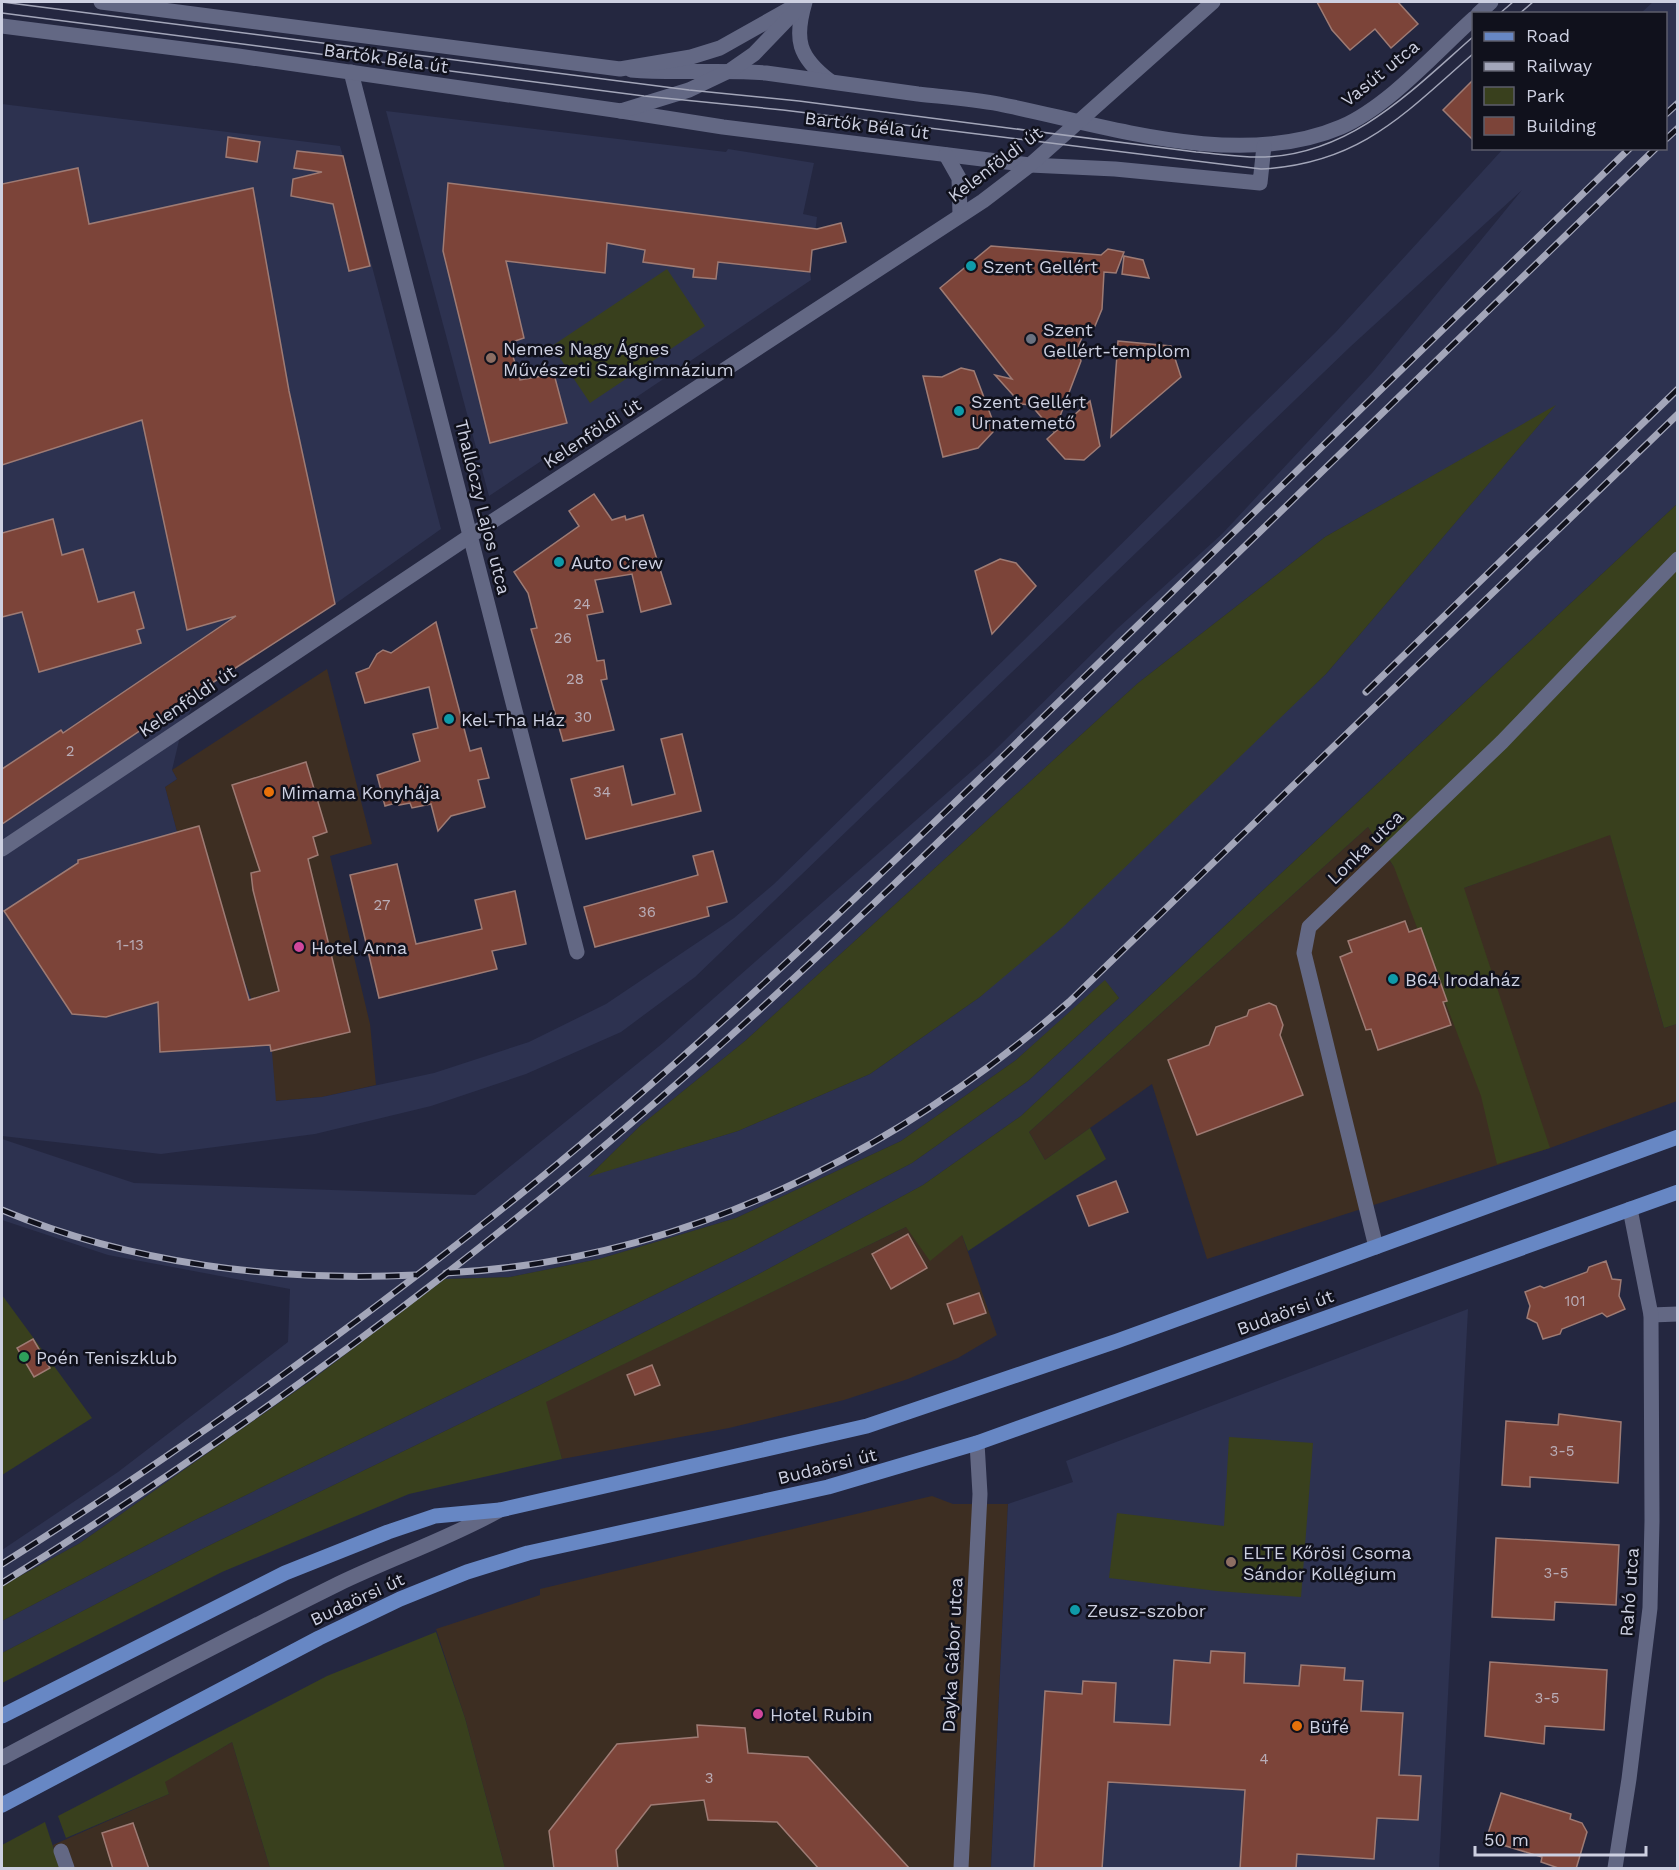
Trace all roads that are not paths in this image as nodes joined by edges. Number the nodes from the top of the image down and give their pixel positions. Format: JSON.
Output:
{"nodes":[{"id":1,"x":101,"y":2,"type":"edge"},
{"id":2,"x":804,"y":2,"type":"edge"},
{"id":3,"x":1213,"y":2,"type":"edge"},
{"id":4,"x":780,"y":7,"type":"edge"},
{"id":5,"x":1472,"y":19,"type":"edge"},
{"id":6,"x":2,"y":26,"type":"edge"},
{"id":7,"x":620,"y":69,"type":"junction"},
{"id":8,"x":731,"y":70,"type":"junction"},
{"id":9,"x":351,"y":72,"type":"junction"},
{"id":10,"x":833,"y":82,"type":"junction"},
{"id":11,"x":621,"y":111,"type":"junction"},
{"id":12,"x":1076,"y":123,"type":"junction"},
{"id":13,"x":1264,"y":146,"type":"junction"},
{"id":14,"x":946,"y":155,"type":"junction"},
{"id":15,"x":1030,"y":165,"type":"junction"},
{"id":16,"x":960,"y":215,"type":"junction"},
{"id":17,"x":470,"y":536,"type":"junction"},
{"id":18,"x":1677,"y":559,"type":"edge"},
{"id":19,"x":2,"y":849,"type":"edge"},
{"id":20,"x":577,"y":952,"type":"dead end"},
{"id":21,"x":1677,"y":1137,"type":"edge"},
{"id":22,"x":1677,"y":1192,"type":"edge"},
{"id":23,"x":1630,"y":1209,"type":"junction"},
{"id":24,"x":1376,"y":1247,"type":"junction"},
{"id":25,"x":1677,"y":1314,"type":"edge"},
{"id":26,"x":1651,"y":1315,"type":"junction"},
{"id":27,"x":978,"y":1443,"type":"junction"},
{"id":28,"x":500,"y":1510,"type":"junction"},
{"id":29,"x":2,"y":1716,"type":"edge"},
{"id":30,"x":2,"y":1758,"type":"edge"},
{"id":31,"x":2,"y":1805,"type":"edge"},
{"id":32,"x":61,"y":1851,"type":"dead end"},
{"id":33,"x":67,"y":1869,"type":"edge"},
{"id":34,"x":961,"y":1869,"type":"edge"},
{"id":35,"x":1615,"y":1869,"type":"edge"}],
"edges":[{"from":1,"to":7,"type":"street","name":"Bartók Béla út"},
{"from":2,"to":4,"type":"street"},
{"from":2,"to":8,"type":"street"},
{"from":2,"to":10,"type":"street"},
{"from":3,"to":12,"type":"street","name":"Kelenföldi út"},
{"from":4,"to":7,"type":"street"},
{"from":5,"to":13,"type":"street","name":"Vasút utca"},
{"from":6,"to":9,"type":"street","name":"Bartók Béla út"},
{"from":7,"to":8,"type":"street","name":"Bartók Béla út"},
{"from":8,"to":10,"type":"street","name":"Bartók Béla út"},
{"from":8,"to":11,"type":"street"},
{"from":9,"to":11,"type":"street","name":"Bartók Béla út"},
{"from":9,"to":17,"type":"street","name":"Thallóczy Lajos utca"},
{"from":10,"to":12,"type":"street","name":"Bartók Béla út"},
{"from":11,"to":14,"type":"street","name":"Bartók Béla út"},
{"from":12,"to":13,"type":"street","name":"Bartók Béla út"},
{"from":12,"to":15,"type":"street","name":"Kelenföldi út"},
{"from":13,"to":15,"type":"street","name":"Bartók Béla út"},
{"from":14,"to":15,"type":"street","name":"Bartók Béla út"},
{"from":14,"to":16,"type":"street"},
{"from":15,"to":16,"type":"street","name":"Kelenföldi út"},
{"from":16,"to":17,"type":"street","name":"Kelenföldi út"},
{"from":17,"to":19,"type":"street","name":"Kelenföldi út"},
{"from":17,"to":20,"type":"street","name":"Thallóczy Lajos utca"},
{"from":18,"to":24,"type":"street","name":"Lonka utca"},
{"from":21,"to":24,"type":"main road","name":"Budaörsi út"},
{"from":22,"to":23,"type":"main road","name":"Budaörsi út"},
{"from":23,"to":26,"type":"street","name":"Rahó utca"},
{"from":23,"to":27,"type":"main road","name":"Budaörsi út"},
{"from":24,"to":28,"type":"main road","name":"Budaörsi út"},
{"from":25,"to":26,"type":"street"},
{"from":26,"to":35,"type":"street","name":"Rahó utca"},
{"from":27,"to":31,"type":"main road","name":"Budaörsi út"},
{"from":27,"to":34,"type":"street","name":"Dayka Gábor utca"},
{"from":28,"to":29,"type":"main road","name":"Budaörsi út"},
{"from":28,"to":30,"type":"street","name":"Budaörsi út"},
{"from":32,"to":33,"type":"street"}]}
